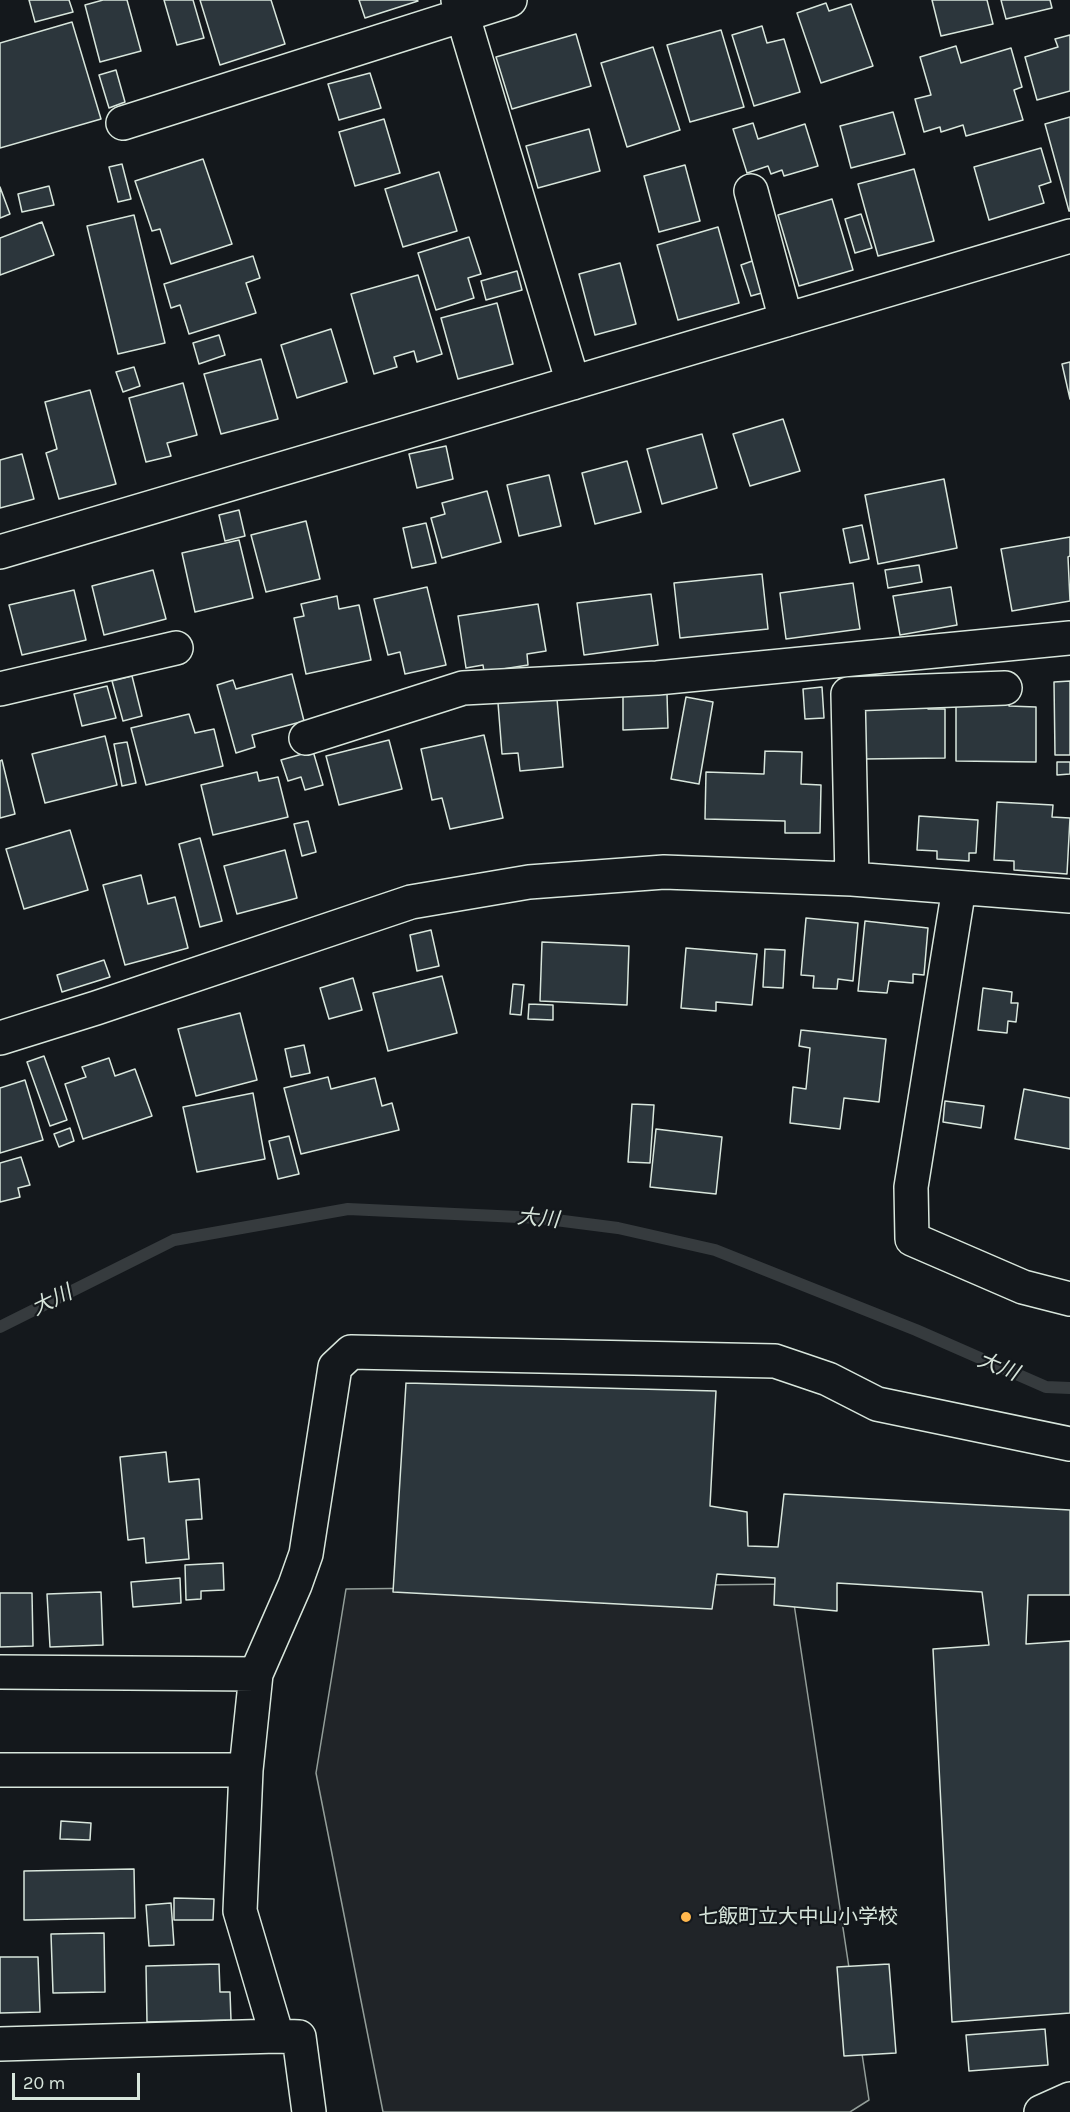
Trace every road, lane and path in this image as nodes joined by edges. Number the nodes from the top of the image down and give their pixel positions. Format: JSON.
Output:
{"nodes":[{"id":1,"x":510,"y":0,"type":"edge"},
{"id":2,"x":461,"y":7,"type":"edge"},
{"id":3,"x":123,"y":123,"type":"dead end"},
{"id":4,"x":750,"y":190,"type":"dead end"},
{"id":5,"x":1070,"y":236,"type":"edge"},
{"id":6,"x":786,"y":320,"type":"junction"},
{"id":7,"x":573,"y":383,"type":"junction"},
{"id":8,"x":0,"y":552,"type":"edge"},
{"id":9,"x":1070,"y":638,"type":"edge"},
{"id":10,"x":176,"y":648,"type":"dead end"},
{"id":11,"x":1005,"y":688,"type":"dead end"},
{"id":12,"x":0,"y":689,"type":"edge"},
{"id":13,"x":306,"y":738,"type":"dead end"},
{"id":14,"x":852,"y":879,"type":"junction"},
{"id":15,"x":958,"y":888,"type":"junction"},
{"id":16,"x":1070,"y":896,"type":"edge"},
{"id":17,"x":0,"y":1038,"type":"edge"},
{"id":18,"x":1070,"y":1299,"type":"edge"},
{"id":19,"x":1070,"y":1444,"type":"edge"},
{"id":20,"x":0,"y":1672,"type":"edge"},
{"id":21,"x":256,"y":1674,"type":"junction"},
{"id":22,"x":0,"y":1770,"type":"edge"},
{"id":23,"x":246,"y":1770,"type":"junction"},
{"id":24,"x":277,"y":2036,"type":"junction"},
{"id":25,"x":0,"y":2044,"type":"edge"},
{"id":26,"x":1070,"y":2099,"type":"edge"},
{"id":27,"x":309,"y":2112,"type":"edge"},
{"id":28,"x":1041,"y":2112,"type":"edge"}],
"edges":[{"from":1,"to":2,"type":"street"},
{"from":2,"to":3,"type":"street"},
{"from":2,"to":7,"type":"street"},
{"from":4,"to":6,"type":"street"},
{"from":5,"to":6,"type":"street"},
{"from":6,"to":7,"type":"street"},
{"from":7,"to":8,"type":"street"},
{"from":9,"to":13,"type":"street"},
{"from":10,"to":12,"type":"street"},
{"from":11,"to":14,"type":"street"},
{"from":14,"to":15,"type":"street"},
{"from":14,"to":17,"type":"street"},
{"from":15,"to":16,"type":"street"},
{"from":15,"to":18,"type":"street"},
{"from":19,"to":21,"type":"street"},
{"from":20,"to":21,"type":"street"},
{"from":21,"to":23,"type":"street"},
{"from":22,"to":23,"type":"street"},
{"from":23,"to":24,"type":"street"},
{"from":24,"to":25,"type":"street"},
{"from":24,"to":27,"type":"street"},
{"from":26,"to":28,"type":"street"}]}
